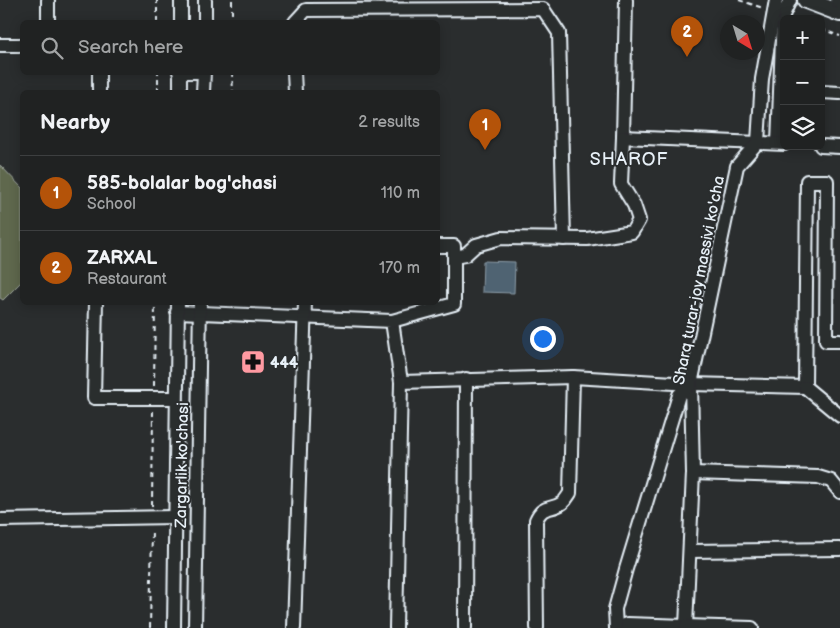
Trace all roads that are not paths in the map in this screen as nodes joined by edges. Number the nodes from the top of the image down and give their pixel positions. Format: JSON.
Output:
{"nodes":[{"id":1,"x":48,"y":0,"type":"edge"},
{"id":2,"x":181,"y":0,"type":"edge"},
{"id":3,"x":205,"y":0,"type":"edge"},
{"id":4,"x":626,"y":0,"type":"edge"},
{"id":5,"x":776,"y":0,"type":"edge"},
{"id":6,"x":790,"y":0,"type":"edge"},
{"id":7,"x":806,"y":0,"type":"edge"},
{"id":8,"x":453,"y":4,"type":"edge"},
{"id":9,"x":840,"y":13,"type":"edge"},
{"id":10,"x":48,"y":20,"type":"edge"},
{"id":11,"x":181,"y":20,"type":"edge"},
{"id":12,"x":204,"y":20,"type":"edge"},
{"id":13,"x":297,"y":20,"type":"edge"},
{"id":14,"x":0,"y":45,"type":"edge"},
{"id":15,"x":20,"y":45,"type":"edge"},
{"id":16,"x":783,"y":60,"type":"edge"},
{"id":17,"x":99,"y":75,"type":"edge"},
{"id":18,"x":180,"y":75,"type":"edge"},
{"id":19,"x":204,"y":75,"type":"edge"},
{"id":20,"x":294,"y":75,"type":"edge"},
{"id":21,"x":99,"y":90,"type":"edge"},
{"id":22,"x":180,"y":90,"type":"edge"},
{"id":23,"x":203,"y":90,"type":"edge"},
{"id":24,"x":294,"y":90,"type":"edge"},
{"id":25,"x":825,"y":92,"type":"edge"},
{"id":26,"x":840,"y":93,"type":"edge"},
{"id":27,"x":623,"y":137,"type":"junction"},
{"id":28,"x":758,"y":142,"type":"junction"},
{"id":29,"x":780,"y":143,"type":"edge"},
{"id":30,"x":825,"y":146,"type":"edge"},
{"id":31,"x":840,"y":147,"type":"edge"},
{"id":32,"x":564,"y":239,"type":"junction"},
{"id":33,"x":440,"y":246,"type":"edge"},
{"id":34,"x":454,"y":257,"type":"junction"},
{"id":35,"x":96,"y":305,"type":"edge"},
{"id":36,"x":305,"y":305,"type":"edge"},
{"id":37,"x":178,"y":307,"type":"edge"},
{"id":38,"x":200,"y":308,"type":"edge"},
{"id":39,"x":305,"y":317,"type":"junction"},
{"id":40,"x":392,"y":321,"type":"junction"},
{"id":41,"x":840,"y":341,"type":"edge"},
{"id":42,"x":573,"y":377,"type":"junction"},
{"id":43,"x":466,"y":379,"type":"junction"},
{"id":44,"x":401,"y":382,"type":"junction"},
{"id":45,"x":691,"y":384,"type":"junction"},
{"id":46,"x":805,"y":387,"type":"junction"},
{"id":47,"x":176,"y":398,"type":"junction"},
{"id":48,"x":840,"y":416,"type":"edge"},
{"id":49,"x":692,"y":473,"type":"junction"},
{"id":50,"x":840,"y":492,"type":"edge"},
{"id":51,"x":175,"y":517,"type":"junction"},
{"id":52,"x":0,"y":520,"type":"edge"},
{"id":53,"x":840,"y":549,"type":"edge"},
{"id":54,"x":690,"y":550,"type":"junction"},
{"id":55,"x":686,"y":627,"type":"edge"},
{"id":56,"x":174,"y":628,"type":"edge"},
{"id":57,"x":194,"y":628,"type":"edge"},
{"id":58,"x":294,"y":628,"type":"edge"},
{"id":59,"x":396,"y":628,"type":"edge"},
{"id":60,"x":465,"y":628,"type":"edge"},
{"id":61,"x":537,"y":628,"type":"edge"},
{"id":62,"x":616,"y":628,"type":"edge"},
{"id":63,"x":752,"y":628,"type":"edge"}],
"edges":[{"from":1,"to":10,"type":"street"},
{"from":2,"to":11,"type":"street"},
{"from":3,"to":12,"type":"street"},
{"from":4,"to":27,"type":"street"},
{"from":5,"to":28,"type":"street"},
{"from":6,"to":16,"type":"street"},
{"from":7,"to":9,"type":"main road"},
{"from":8,"to":13,"type":"street"},
{"from":8,"to":32,"type":"street"},
{"from":14,"to":15,"type":"street"},
{"from":17,"to":21,"type":"street"},
{"from":18,"to":22,"type":"street"},
{"from":19,"to":23,"type":"street"},
{"from":20,"to":24,"type":"street"},
{"from":25,"to":26,"type":"street"},
{"from":27,"to":28,"type":"street"},
{"from":27,"to":32,"type":"street"},
{"from":28,"to":29,"type":"street"},
{"from":28,"to":45,"type":"street","name":"Sharq turar-joy massivi ko'cha"},
{"from":30,"to":31,"type":"street"},
{"from":32,"to":34,"type":"street"},
{"from":33,"to":34,"type":"street"},
{"from":34,"to":40,"type":"street"},
{"from":35,"to":47,"type":"street"},
{"from":36,"to":39,"type":"street"},
{"from":37,"to":38,"type":"street"},
{"from":37,"to":47,"type":"street","name":"Zargarlik ko'chasi"},
{"from":38,"to":39,"type":"street"},
{"from":38,"to":57,"type":"street","name":"Zargarlik ko'chasi"},
{"from":39,"to":40,"type":"street"},
{"from":39,"to":58,"type":"street"},
{"from":40,"to":44,"type":"street"},
{"from":41,"to":46,"type":"street"},
{"from":42,"to":43,"type":"street"},
{"from":42,"to":45,"type":"street"},
{"from":42,"to":61,"type":"street"},
{"from":43,"to":44,"type":"street"},
{"from":43,"to":60,"type":"street"},
{"from":44,"to":59,"type":"street"},
{"from":45,"to":46,"type":"street"},
{"from":45,"to":49,"type":"street","name":"Sharq turar-joy massivi ko'cha"},
{"from":45,"to":62,"type":"street"},
{"from":46,"to":48,"type":"street"},
{"from":47,"to":51,"type":"street","name":"Zargarlik ko'chasi"},
{"from":49,"to":50,"type":"street"},
{"from":49,"to":54,"type":"street","name":"Sharq turar-joy massivi ko'cha"},
{"from":51,"to":52,"type":"street"},
{"from":51,"to":56,"type":"street","name":"Zargarlik ko'chasi"},
{"from":53,"to":54,"type":"street"},
{"from":54,"to":55,"type":"street","name":"Sharq turar-joy massivi ko'cha"},
{"from":55,"to":62,"type":"street"},
{"from":55,"to":63,"type":"street"}]}
